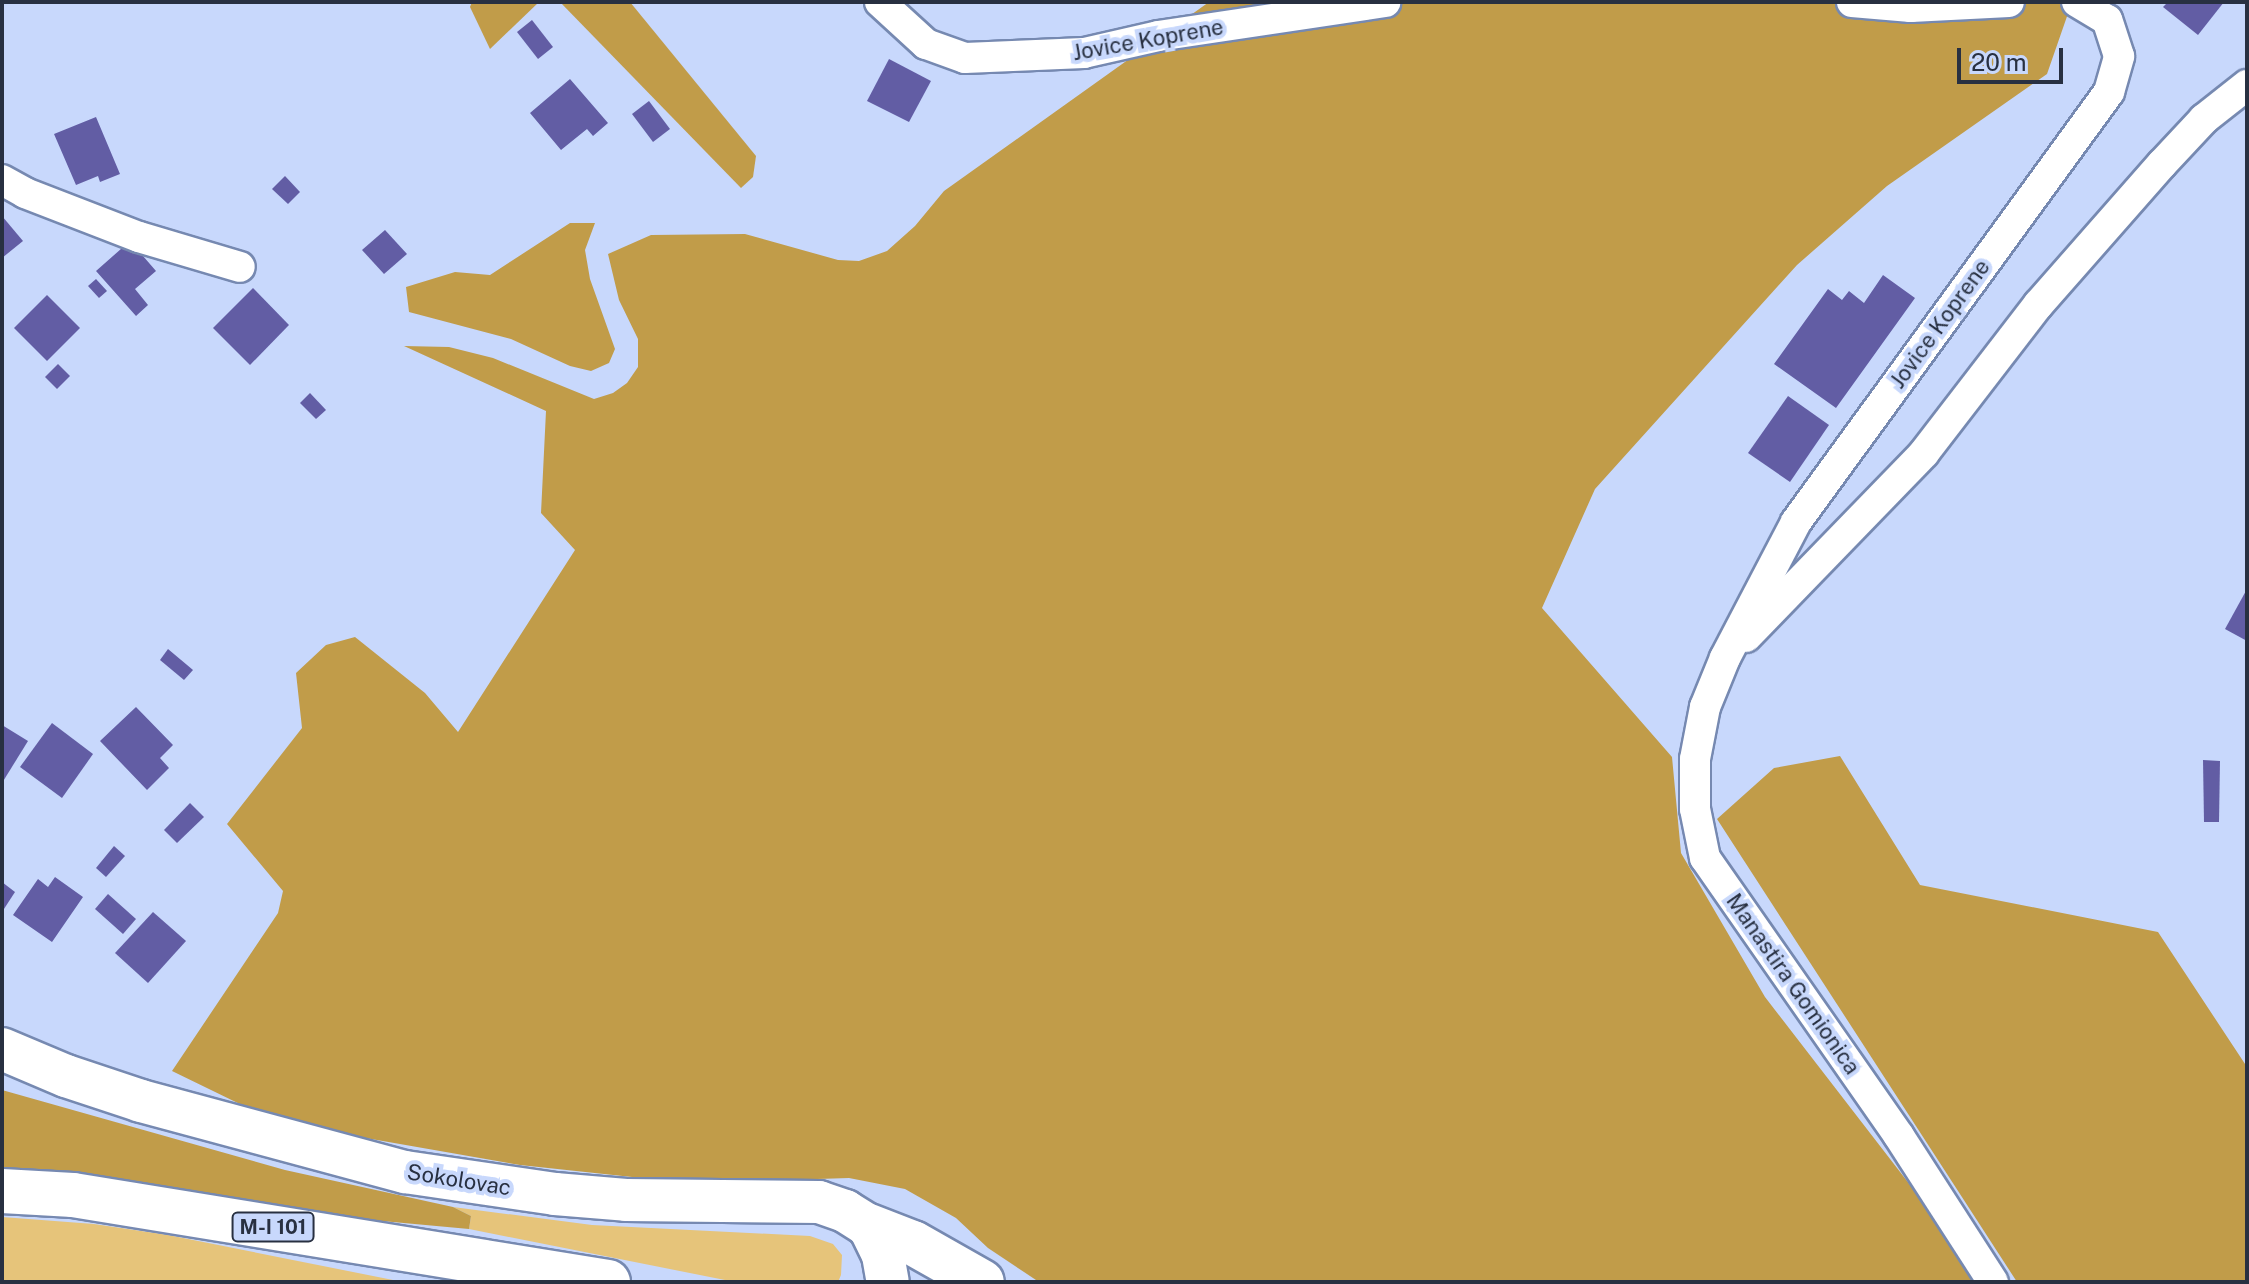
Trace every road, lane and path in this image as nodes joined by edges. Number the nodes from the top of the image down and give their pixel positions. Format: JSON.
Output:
{"nodes":[{"id":1,"x":880,"y":2,"type":"edge"},
{"id":2,"x":1385,"y":2,"type":"edge"},
{"id":3,"x":1852,"y":2,"type":"edge"},
{"id":4,"x":2009,"y":2,"type":"edge"},
{"id":5,"x":2077,"y":2,"type":"edge"},
{"id":6,"x":2247,"y":85,"type":"edge"},
{"id":7,"x":2,"y":180,"type":"edge"},
{"id":8,"x":240,"y":267,"type":"dead end"},
{"id":9,"x":1725,"y":658,"type":"junction"},
{"id":10,"x":2,"y":1049,"type":"edge"},
{"id":11,"x":2,"y":1191,"type":"edge"},
{"id":12,"x":869,"y":1226,"type":"junction"},
{"id":13,"x":608,"y":1282,"type":"edge"},
{"id":14,"x":888,"y":1282,"type":"edge"},
{"id":15,"x":982,"y":1282,"type":"edge"},
{"id":16,"x":1993,"y":1282,"type":"edge"}],
"edges":[{"from":1,"to":2,"type":"street","name":"Jovice Koprene"},
{"from":3,"to":4,"type":"street"},
{"from":5,"to":9,"type":"street","name":"Jovice Koprene"},
{"from":6,"to":9,"type":"street"},
{"from":7,"to":8,"type":"street"},
{"from":9,"to":16,"type":"street","name":"Manastira Gomionica"},
{"from":10,"to":12,"type":"main road","name":"Sokolovac"},
{"from":11,"to":13,"type":"main road","number":"M-I 101"},
{"from":12,"to":14,"type":"main road"},
{"from":12,"to":15,"type":"main road"}]}
